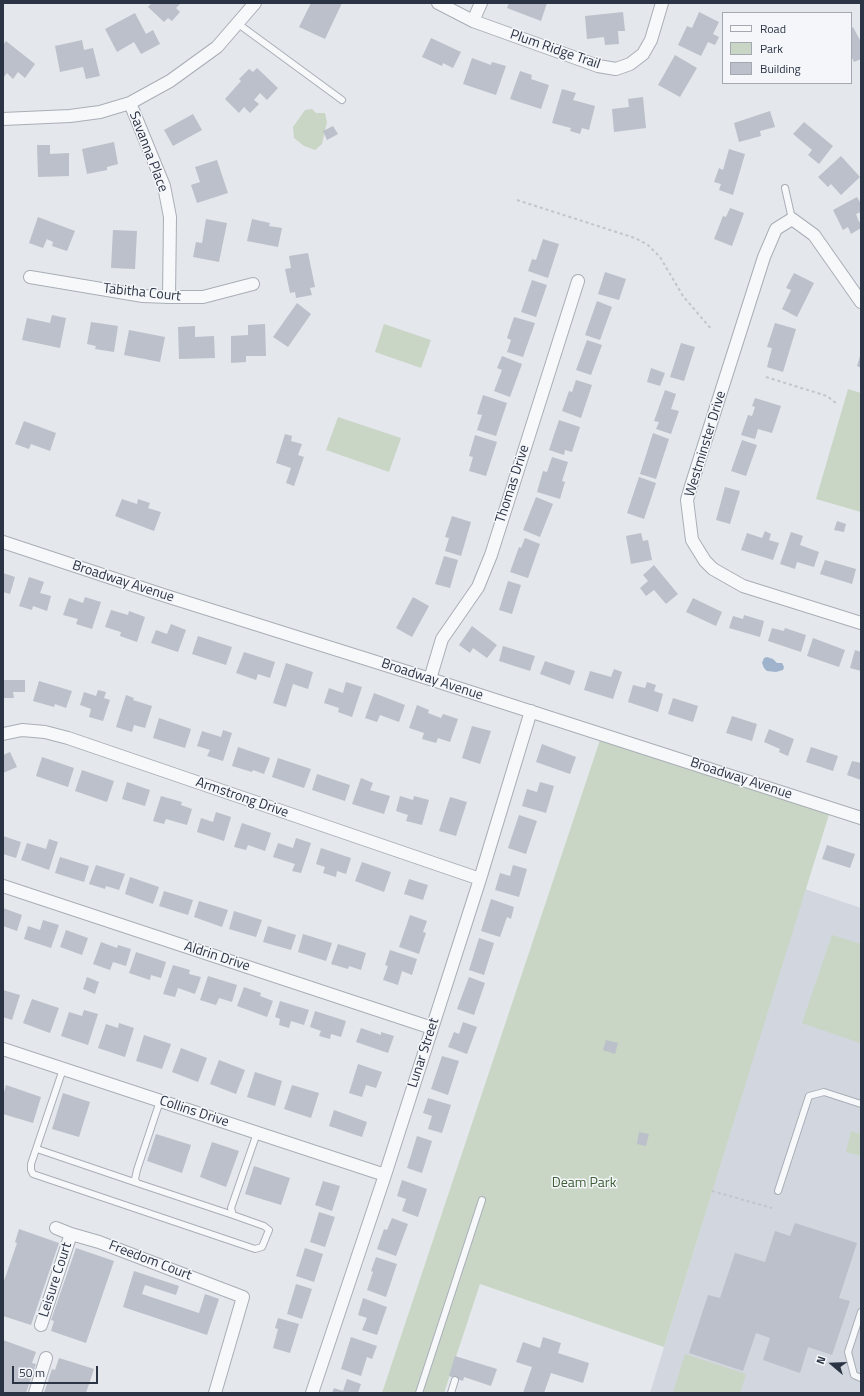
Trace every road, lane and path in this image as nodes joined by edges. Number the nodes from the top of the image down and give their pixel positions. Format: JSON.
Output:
{"nodes":[{"id":1,"x":255,"y":3,"type":"edge"},
{"id":2,"x":438,"y":3,"type":"edge"},
{"id":3,"x":481,"y":3,"type":"edge"},
{"id":4,"x":662,"y":3,"type":"edge"},
{"id":5,"x":473,"y":21,"type":"junction"},
{"id":6,"x":238,"y":23,"type":"junction"},
{"id":7,"x":342,"y":100,"type":"dead end"},
{"id":8,"x":130,"y":103,"type":"junction"},
{"id":9,"x":3,"y":119,"type":"edge"},
{"id":10,"x":785,"y":188,"type":"dead end"},
{"id":11,"x":517,"y":200,"type":"dead end"},
{"id":12,"x":792,"y":219,"type":"junction"},
{"id":13,"x":30,"y":278,"type":"dead end"},
{"id":14,"x":578,"y":281,"type":"dead end"},
{"id":15,"x":252,"y":284,"type":"dead end"},
{"id":16,"x":169,"y":297,"type":"junction"},
{"id":17,"x":861,"y":302,"type":"edge"},
{"id":18,"x":712,"y":330,"type":"dead end"},
{"id":19,"x":766,"y":376,"type":"dead end"},
{"id":20,"x":837,"y":404,"type":"dead end"},
{"id":21,"x":3,"y":542,"type":"edge"},
{"id":22,"x":861,"y":624,"type":"edge"},
{"id":23,"x":430,"y":679,"type":"junction"},
{"id":24,"x":531,"y":712,"type":"junction"},
{"id":25,"x":3,"y":734,"type":"edge"},
{"id":26,"x":861,"y":818,"type":"edge"},
{"id":27,"x":480,"y":879,"type":"junction"},
{"id":28,"x":3,"y":886,"type":"edge"},
{"id":29,"x":432,"y":1028,"type":"junction"},
{"id":30,"x":3,"y":1049,"type":"edge"},
{"id":31,"x":63,"y":1069,"type":"junction"},
{"id":32,"x":160,"y":1101,"type":"junction"},
{"id":33,"x":861,"y":1104,"type":"edge"},
{"id":34,"x":257,"y":1133,"type":"junction"},
{"id":35,"x":37,"y":1149,"type":"junction"},
{"id":36,"x":385,"y":1175,"type":"junction"},
{"id":37,"x":137,"y":1183,"type":"junction"},
{"id":38,"x":712,"y":1191,"type":"dead end"},
{"id":39,"x":778,"y":1191,"type":"dead end"},
{"id":40,"x":482,"y":1200,"type":"dead end"},
{"id":41,"x":772,"y":1208,"type":"dead end"},
{"id":42,"x":233,"y":1215,"type":"junction"},
{"id":43,"x":56,"y":1228,"type":"dead end"},
{"id":44,"x":71,"y":1234,"type":"junction"},
{"id":45,"x":861,"y":1312,"type":"edge"},
{"id":46,"x":41,"y":1325,"type":"dead end"},
{"id":47,"x":46,"y":1358,"type":"dead end"},
{"id":48,"x":861,"y":1378,"type":"edge"},
{"id":49,"x":455,"y":1380,"type":"dead end"},
{"id":50,"x":35,"y":1393,"type":"edge"},
{"id":51,"x":215,"y":1393,"type":"edge"},
{"id":52,"x":312,"y":1393,"type":"edge"},
{"id":53,"x":419,"y":1393,"type":"edge"},
{"id":54,"x":451,"y":1393,"type":"edge"}],
"edges":[{"from":1,"to":6,"type":"street"},
{"from":2,"to":5,"type":"street","name":"Plum Ridge Trail"},
{"from":3,"to":5,"type":"street"},
{"from":4,"to":5,"type":"street","name":"Plum Ridge Trail"},
{"from":6,"to":7,"type":"lane"},
{"from":6,"to":8,"type":"street"},
{"from":8,"to":9,"type":"street"},
{"from":8,"to":16,"type":"street","name":"Savanna Place"},
{"from":10,"to":12,"type":"lane"},
{"from":11,"to":18,"type":"path"},
{"from":12,"to":17,"type":"street"},
{"from":12,"to":22,"type":"street","name":"Westminster Drive"},
{"from":13,"to":16,"type":"street","name":"Tabitha Court"},
{"from":14,"to":23,"type":"street","name":"Thomas Drive"},
{"from":15,"to":16,"type":"street","name":"Tabitha Court"},
{"from":19,"to":20,"type":"path"},
{"from":21,"to":23,"type":"street","name":"Broadway Avenue"},
{"from":23,"to":24,"type":"street","name":"Broadway Avenue"},
{"from":24,"to":26,"type":"street","name":"Broadway Avenue"},
{"from":24,"to":27,"type":"street","name":"Lunar Street"},
{"from":25,"to":27,"type":"street","name":"Armstrong Drive"},
{"from":27,"to":29,"type":"street","name":"Lunar Street"},
{"from":28,"to":29,"type":"street","name":"Aldrin Drive"},
{"from":29,"to":36,"type":"street","name":"Lunar Street"},
{"from":30,"to":31,"type":"street","name":"Collins Drive"},
{"from":31,"to":32,"type":"street","name":"Collins Drive"},
{"from":31,"to":35,"type":"lane"},
{"from":32,"to":34,"type":"street","name":"Collins Drive"},
{"from":32,"to":37,"type":"lane"},
{"from":33,"to":39,"type":"lane"},
{"from":34,"to":36,"type":"street","name":"Collins Drive"},
{"from":34,"to":42,"type":"lane"},
{"from":35,"to":37,"type":"lane"},
{"from":35,"to":42,"type":"lane"},
{"from":36,"to":52,"type":"street","name":"Lunar Street"},
{"from":37,"to":42,"type":"lane"},
{"from":38,"to":41,"type":"path"},
{"from":40,"to":53,"type":"lane"},
{"from":43,"to":44,"type":"street","name":"Freedom Court"},
{"from":44,"to":46,"type":"street","name":"Leisure Court"},
{"from":44,"to":51,"type":"street","name":"Freedom Court"},
{"from":45,"to":48,"type":"lane"},
{"from":47,"to":50,"type":"street"},
{"from":49,"to":54,"type":"lane"}]}
